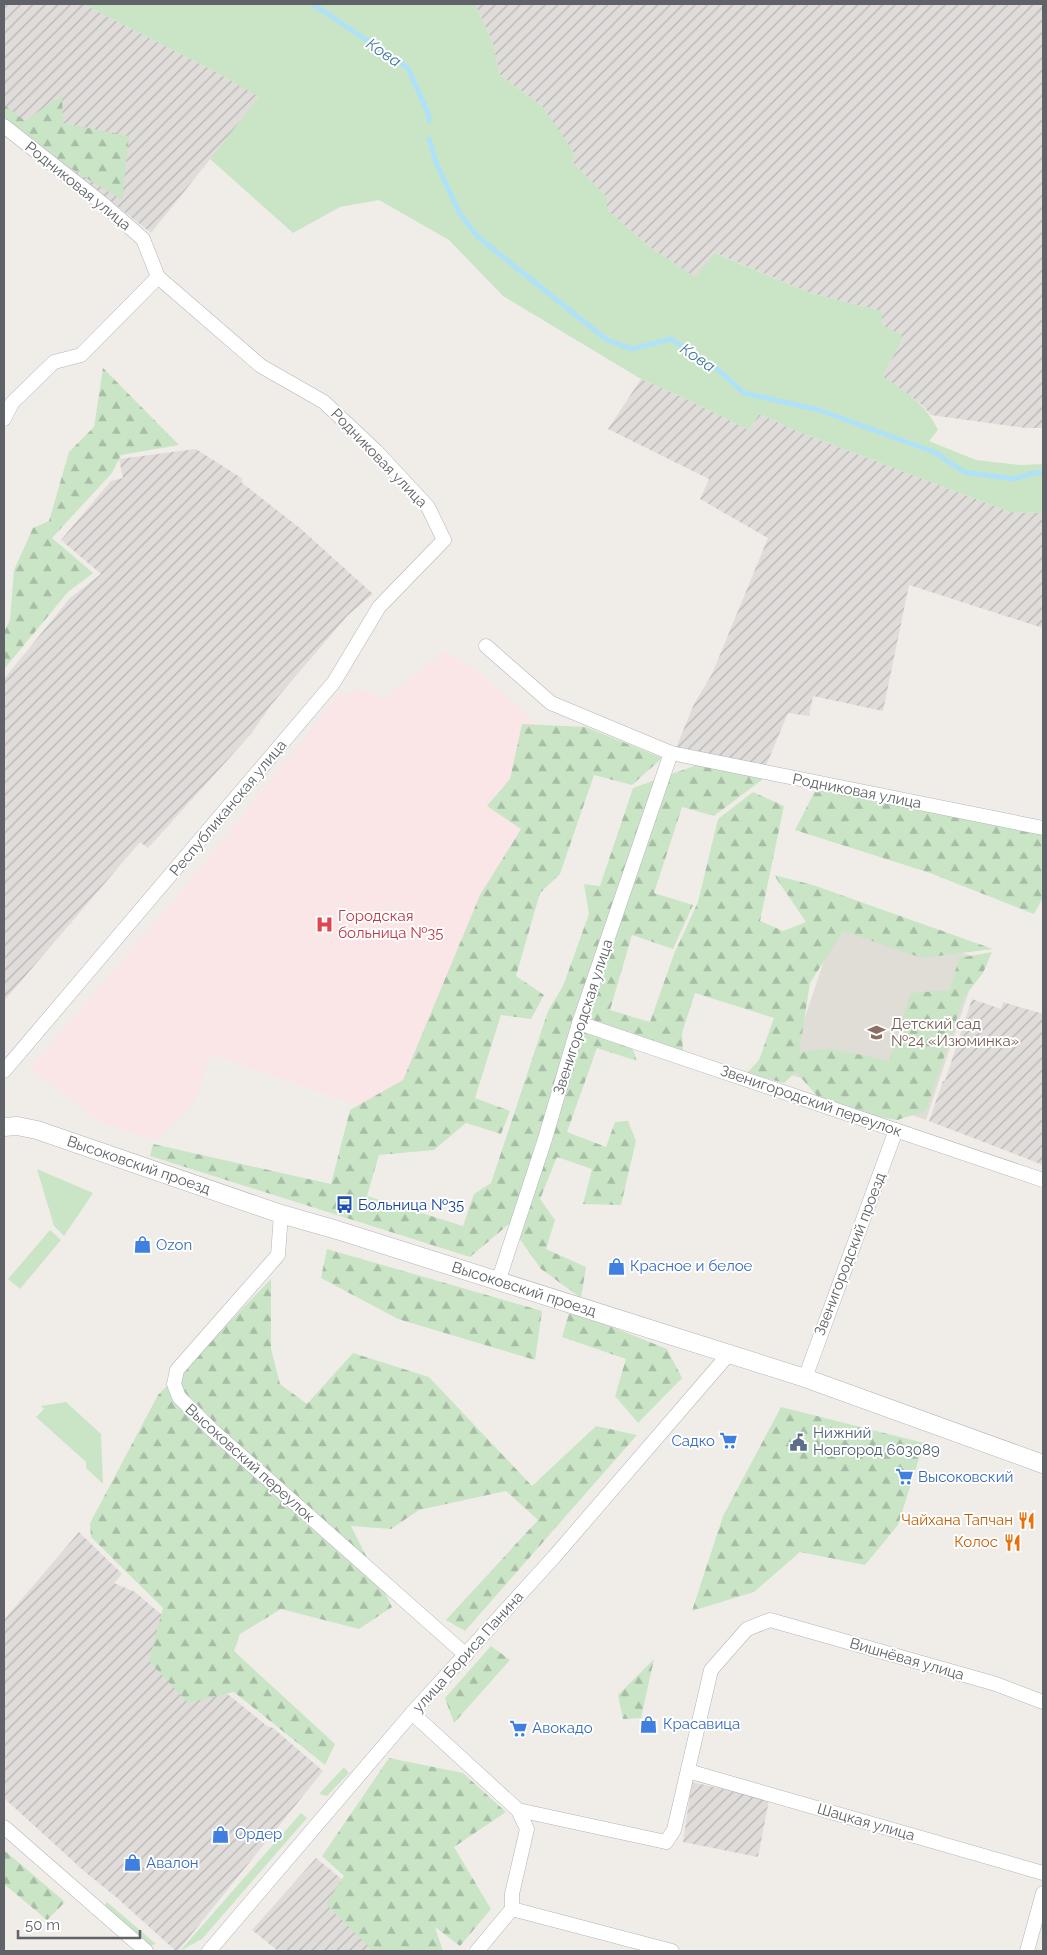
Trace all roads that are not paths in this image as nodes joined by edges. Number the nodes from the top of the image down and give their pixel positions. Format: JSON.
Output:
{"nodes":[{"id":1,"x":4,"y":126,"type":"edge"},
{"id":2,"x":158,"y":277,"type":"junction"},
{"id":3,"x":4,"y":419,"type":"edge"},
{"id":4,"x":444,"y":540,"type":"joint"},
{"id":5,"x":486,"y":646,"type":"dead end"},
{"id":6,"x":671,"y":753,"type":"junction"},
{"id":7,"x":1043,"y":828,"type":"edge"},
{"id":8,"x":579,"y":1023,"type":"junction"},
{"id":9,"x":4,"y":1071,"type":"edge"},
{"id":10,"x":4,"y":1126,"type":"edge"},
{"id":11,"x":896,"y":1130,"type":"junction"},
{"id":12,"x":1043,"y":1180,"type":"edge"},
{"id":13,"x":281,"y":1214,"type":"junction"},
{"id":14,"x":498,"y":1282,"type":"junction"},
{"id":15,"x":728,"y":1355,"type":"junction"},
{"id":16,"x":805,"y":1378,"type":"junction"},
{"id":17,"x":1043,"y":1464,"type":"edge"},
{"id":18,"x":466,"y":1655,"type":"junction"},
{"id":19,"x":1043,"y":1702,"type":"edge"},
{"id":20,"x":412,"y":1713,"type":"junction"},
{"id":21,"x":688,"y":1770,"type":"junction"},
{"id":22,"x":518,"y":1810,"type":"junction"},
{"id":23,"x":4,"y":1827,"type":"edge"},
{"id":24,"x":1043,"y":1874,"type":"edge"},
{"id":25,"x":1043,"y":1893,"type":"edge"},
{"id":26,"x":512,"y":1909,"type":"junction"},
{"id":27,"x":146,"y":1951,"type":"edge"},
{"id":28,"x":210,"y":1951,"type":"edge"},
{"id":29,"x":477,"y":1951,"type":"edge"},
{"id":30,"x":672,"y":1951,"type":"edge"},
{"id":31,"x":1027,"y":1951,"type":"edge"}],
"edges":[{"from":1,"to":2,"type":"street","name":"Родниковая улица"},
{"from":2,"to":3,"type":"street"},
{"from":2,"to":4,"type":"street","name":"Родниковая улица"},
{"from":4,"to":9,"type":"street","name":"Республиканская улица"},
{"from":5,"to":6,"type":"street","name":"Родниковая улица"},
{"from":6,"to":7,"type":"street","name":"Родниковая улица"},
{"from":6,"to":8,"type":"street","name":"Звенигородская улица"},
{"from":8,"to":11,"type":"street","name":"Звенигородский переулок"},
{"from":8,"to":14,"type":"street","name":"Звенигородская улица"},
{"from":10,"to":13,"type":"street","name":"Высоковский проезд"},
{"from":11,"to":12,"type":"street","name":"Звенигородский переулок"},
{"from":11,"to":16,"type":"street","name":"Звенигородский проезд"},
{"from":13,"to":14,"type":"street","name":"Высоковский проезд"},
{"from":13,"to":18,"type":"street","name":"Высоковский переулок"},
{"from":14,"to":15,"type":"street","name":"Высоковский проезд"},
{"from":15,"to":16,"type":"street","name":"Высоковский проезд"},
{"from":15,"to":18,"type":"street","name":"улица Бориса Панина"},
{"from":16,"to":17,"type":"street","name":"Высоковский проезд"},
{"from":18,"to":20,"type":"street","name":"улица Бориса Панина"},
{"from":19,"to":21,"type":"street","name":"Вишнёвая улица"},
{"from":20,"to":22,"type":"street"},
{"from":20,"to":28,"type":"street","name":"улица Бориса Панина"},
{"from":21,"to":22,"type":"street"},
{"from":21,"to":24,"type":"street","name":"Шацкая улица"},
{"from":22,"to":26,"type":"street"},
{"from":23,"to":27,"type":"street"},
{"from":25,"to":31,"type":"street"},
{"from":26,"to":29,"type":"street"},
{"from":26,"to":30,"type":"street"}]}
